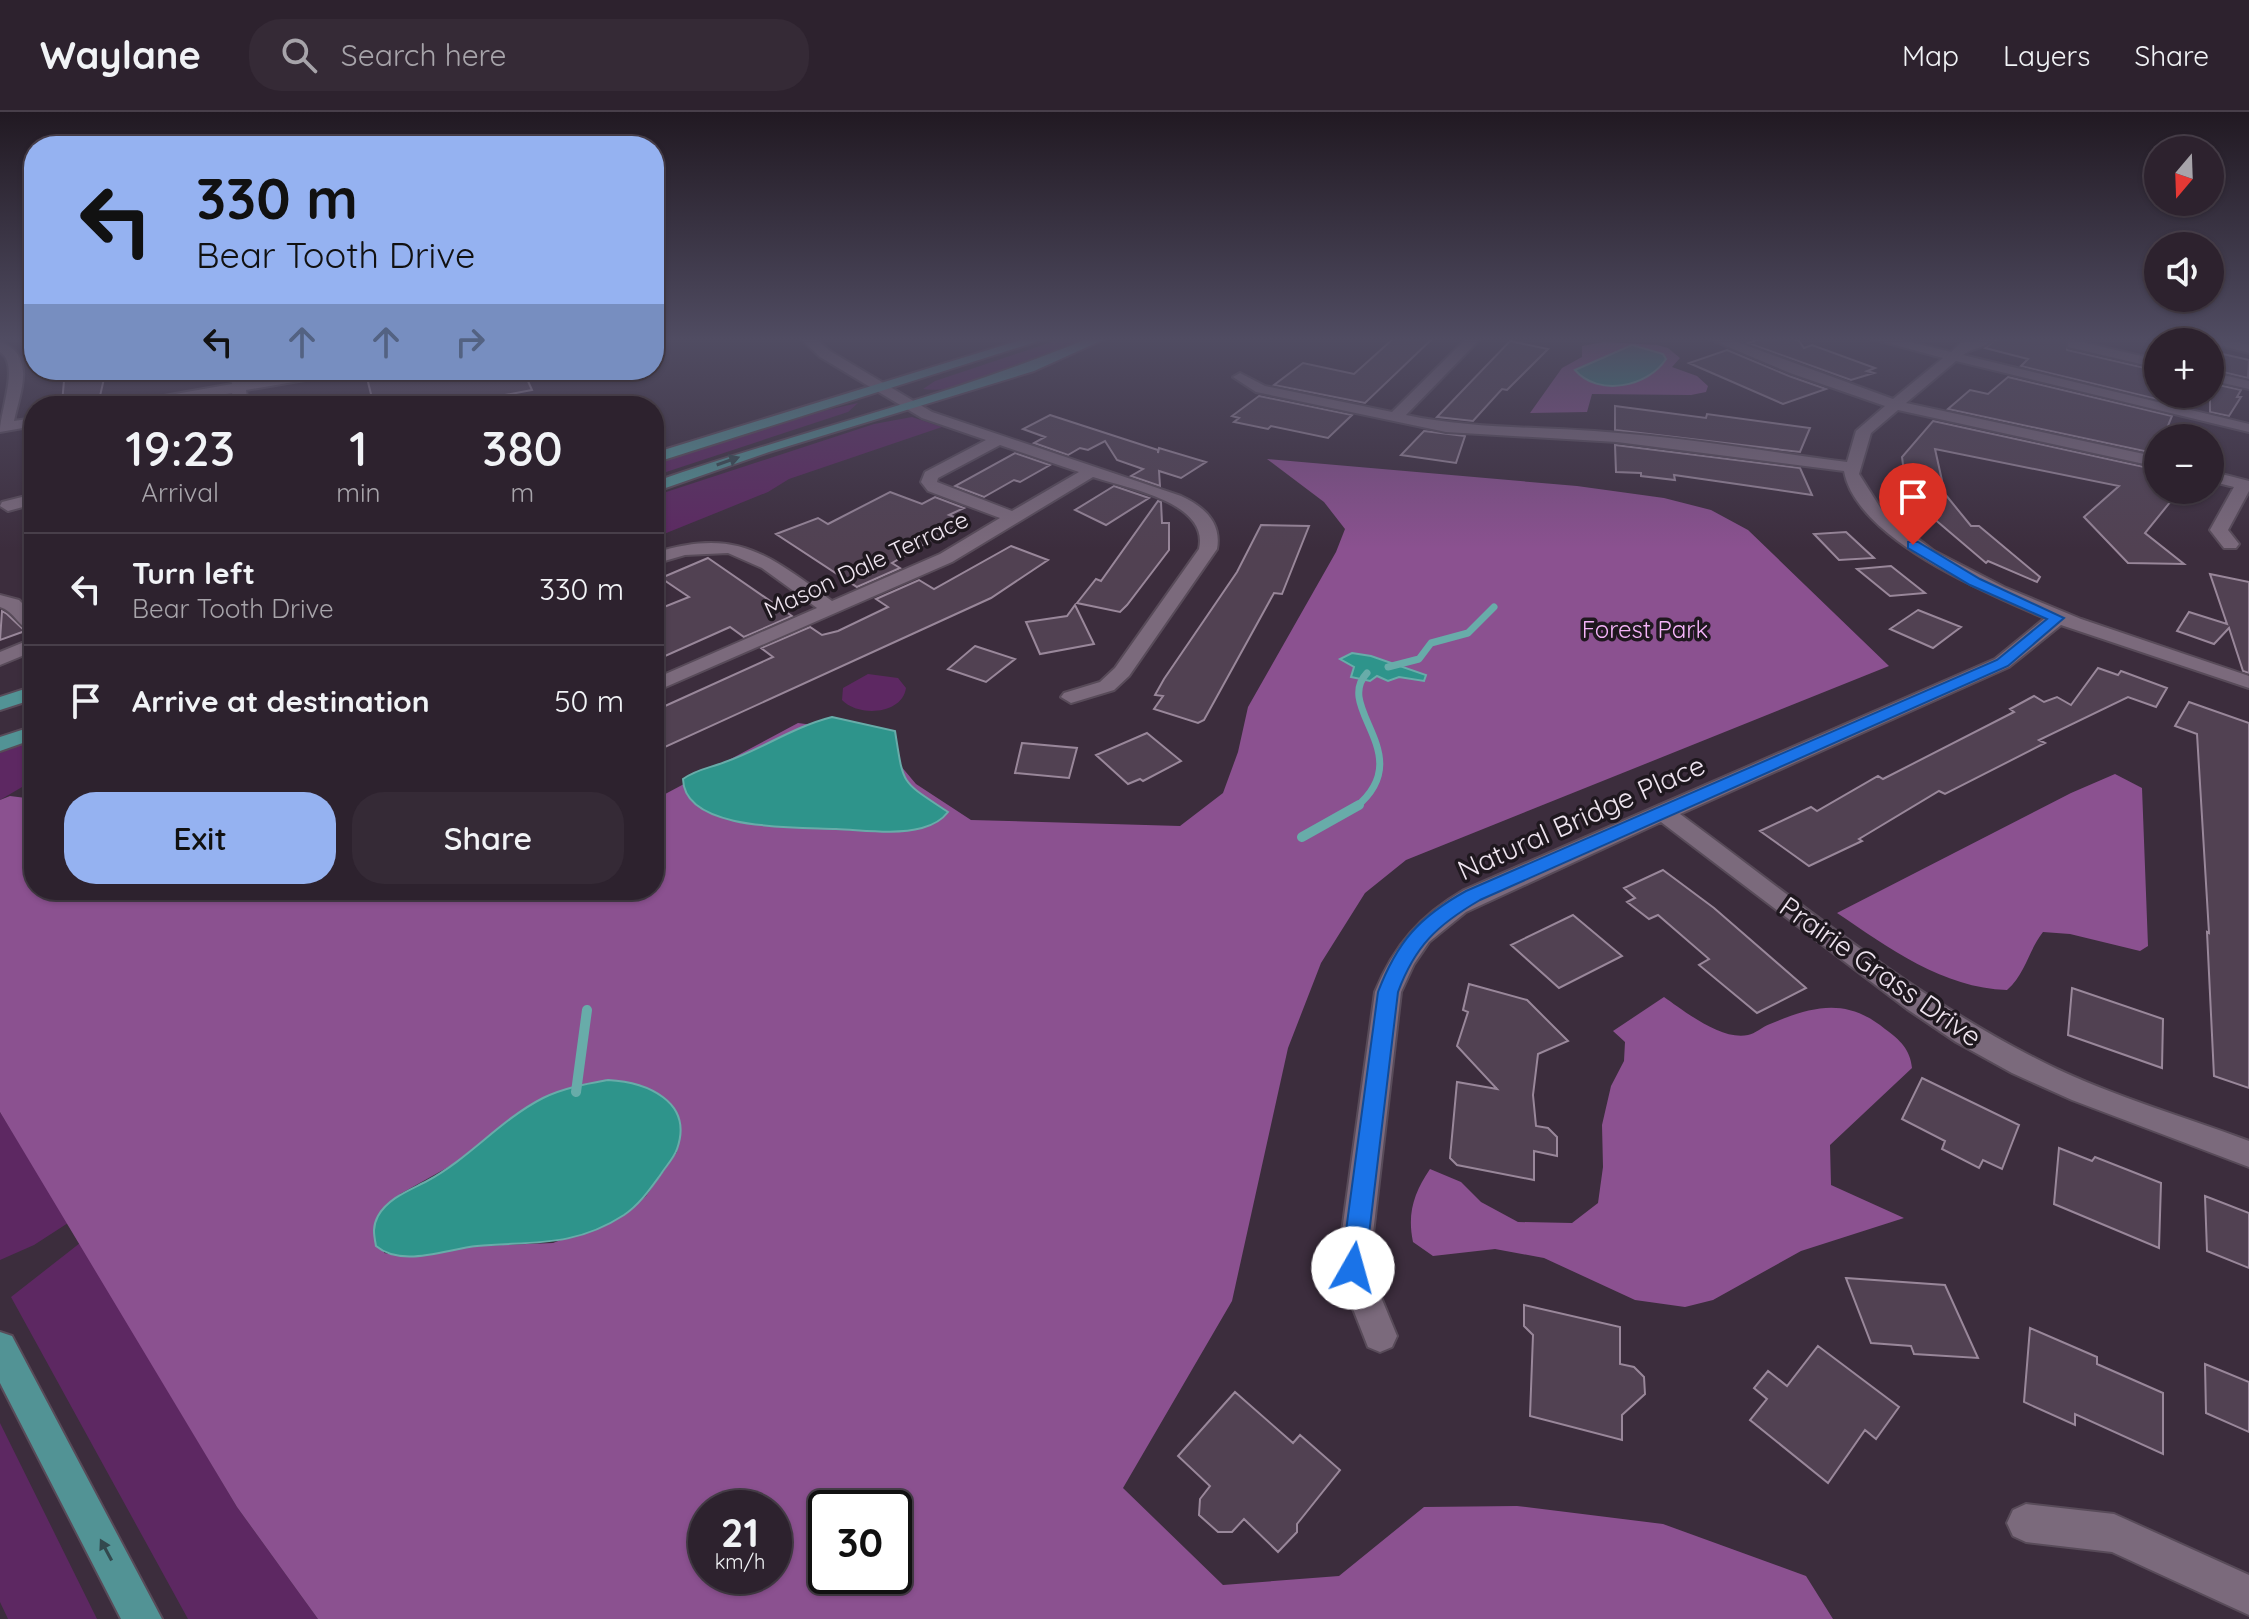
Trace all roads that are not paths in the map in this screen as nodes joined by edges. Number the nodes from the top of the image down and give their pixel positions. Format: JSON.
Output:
{"nodes":[{"id":1,"x":7,"y":408,"type":"edge"},
{"id":2,"x":811,"y":408,"type":"edge"},
{"id":3,"x":895,"y":408,"type":"edge"},
{"id":4,"x":919,"y":408,"type":"edge"},
{"id":5,"x":1347,"y":408,"type":"edge"},
{"id":6,"x":1405,"y":408,"type":"edge"},
{"id":7,"x":1891,"y":408,"type":"edge"},
{"id":8,"x":1911,"y":408,"type":"edge"},
{"id":9,"x":2169,"y":408,"type":"edge"},
{"id":10,"x":1394,"y":419,"type":"junction"},
{"id":11,"x":24,"y":424,"type":"edge"},
{"id":12,"x":2,"y":428,"type":"edge"},
{"id":13,"x":2249,"y":428,"type":"edge"},
{"id":14,"x":998,"y":440,"type":"junction"},
{"id":15,"x":664,"y":455,"type":"edge"},
{"id":16,"x":2144,"y":458,"type":"edge"},
{"id":17,"x":1850,"y":467,"type":"junction"},
{"id":18,"x":1091,"y":471,"type":"junction"},
{"id":19,"x":2224,"y":480,"type":"edge"},
{"id":20,"x":664,"y":484,"type":"edge"},
{"id":21,"x":2246,"y":486,"type":"edge"},
{"id":22,"x":24,"y":502,"type":"edge"},
{"id":23,"x":8,"y":506,"type":"dead end"},
{"id":24,"x":1014,"y":518,"type":"junction"},
{"id":25,"x":2230,"y":544,"type":"dead end"},
{"id":26,"x":664,"y":556,"type":"edge"},
{"id":27,"x":0,"y":601,"type":"edge"},
{"id":28,"x":831,"y":609,"type":"junction"},
{"id":29,"x":24,"y":616,"type":"edge"},
{"id":30,"x":2057,"y":618,"type":"junction"},
{"id":31,"x":24,"y":648,"type":"edge"},
{"id":32,"x":0,"y":659,"type":"edge"},
{"id":33,"x":664,"y":682,"type":"edge"},
{"id":34,"x":2249,"y":682,"type":"edge"},
{"id":35,"x":24,"y":696,"type":"edge"},
{"id":36,"x":1071,"y":697,"type":"dead end"},
{"id":37,"x":0,"y":704,"type":"edge"},
{"id":38,"x":24,"y":736,"type":"edge"},
{"id":39,"x":0,"y":744,"type":"edge"},
{"id":40,"x":1662,"y":812,"type":"junction"},
{"id":41,"x":2249,"y":1154,"type":"edge"},
{"id":42,"x":1380,"y":1336,"type":"dead end"},
{"id":43,"x":0,"y":1348,"type":"edge"},
{"id":44,"x":2026,"y":1523,"type":"dead end"},
{"id":45,"x":2249,"y":1595,"type":"edge"},
{"id":46,"x":142,"y":1619,"type":"edge"}],
"edges":[{"from":1,"to":12,"type":"street"},
{"from":2,"to":15,"type":"main road"},
{"from":20,"to":3,"type":"main road","one_way":true},
{"from":4,"to":14,"type":"street"},
{"from":5,"to":10,"type":"street"},
{"from":6,"to":10,"type":"street"},
{"from":7,"to":17,"type":"street"},
{"from":8,"to":16,"type":"street"},
{"from":9,"to":13,"type":"street"},
{"from":10,"to":17,"type":"street"},
{"from":11,"to":12,"type":"street"},
{"from":14,"to":18,"type":"street"},
{"from":14,"to":24,"type":"street"},
{"from":17,"to":30,"type":"street"},
{"from":18,"to":24,"type":"street","name":"Mason Dale Terrace"},
{"from":18,"to":36,"type":"street"},
{"from":19,"to":21,"type":"street"},
{"from":21,"to":25,"type":"street"},
{"from":22,"to":23,"type":"street"},
{"from":24,"to":28,"type":"street","name":"Mason Dale Terrace"},
{"from":26,"to":28,"type":"street"},
{"from":27,"to":29,"type":"street"},
{"from":28,"to":33,"type":"street","name":"Mason Dale Terrace"},
{"from":30,"to":34,"type":"street"},
{"from":30,"to":40,"type":"street","name":"Natural Bridge Place"},
{"from":31,"to":32,"type":"street"},
{"from":35,"to":37,"type":"main road"},
{"from":38,"to":39,"type":"main road"},
{"from":40,"to":41,"type":"street","name":"Prairie Grass Drive"},
{"from":40,"to":42,"type":"street","name":"Natural Bridge Place"},
{"from":46,"to":43,"type":"main road","one_way":true},
{"from":44,"to":45,"type":"street"}]}
